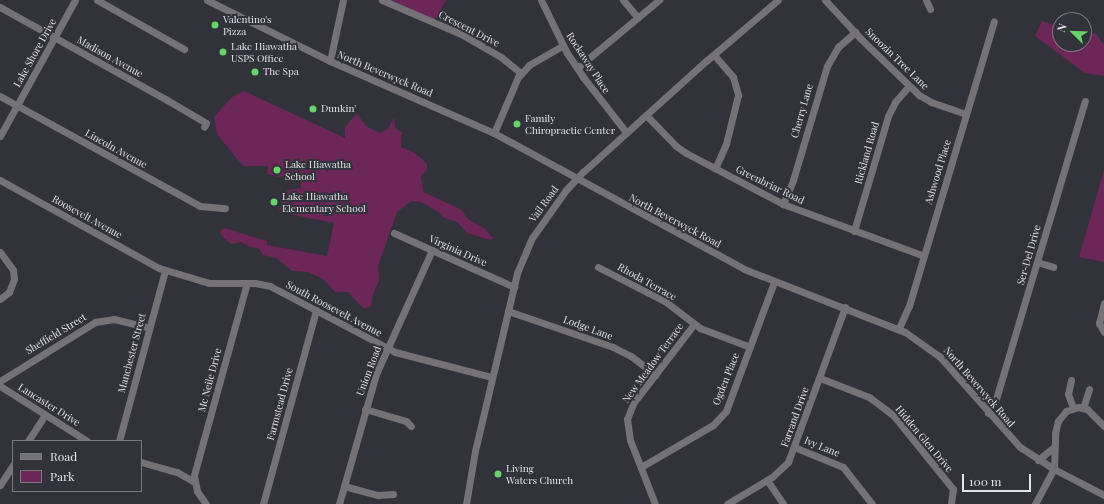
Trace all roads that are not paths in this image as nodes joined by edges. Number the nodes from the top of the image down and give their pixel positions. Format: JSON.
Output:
{"nodes":[{"id":1,"x":75,"y":0,"type":"edge"},
{"id":2,"x":97,"y":0,"type":"edge"},
{"id":3,"x":207,"y":0,"type":"edge"},
{"id":4,"x":344,"y":0,"type":"edge"},
{"id":5,"x":382,"y":0,"type":"edge"},
{"id":6,"x":541,"y":0,"type":"edge"},
{"id":7,"x":623,"y":0,"type":"edge"},
{"id":8,"x":659,"y":0,"type":"edge"},
{"id":9,"x":778,"y":0,"type":"edge"},
{"id":10,"x":825,"y":0,"type":"edge"},
{"id":11,"x":926,"y":0,"type":"edge"},
{"id":12,"x":769,"y":3,"type":"edge"},
{"id":13,"x":0,"y":7,"type":"edge"},
{"id":14,"x":930,"y":9,"type":"dead end"},
{"id":15,"x":638,"y":18,"type":"junction"},
{"id":16,"x":994,"y":20,"type":"dead end"},
{"id":17,"x":855,"y":32,"type":"junction"},
{"id":18,"x":54,"y":37,"type":"junction"},
{"id":19,"x":563,"y":45,"type":"junction"},
{"id":20,"x":184,"y":49,"type":"dead end"},
{"id":21,"x":714,"y":55,"type":"junction"},
{"id":22,"x":330,"y":61,"type":"junction"},
{"id":23,"x":577,"y":68,"type":"junction"},
{"id":24,"x":521,"y":73,"type":"junction"},
{"id":25,"x":909,"y":86,"type":"junction"},
{"id":26,"x":0,"y":96,"type":"edge"},
{"id":27,"x":1085,"y":102,"type":"dead end"},
{"id":28,"x":17,"y":106,"type":"junction"},
{"id":29,"x":966,"y":114,"type":"junction"},
{"id":30,"x":646,"y":115,"type":"junction"},
{"id":31,"x":204,"y":127,"type":"dead end"},
{"id":32,"x":626,"y":132,"type":"junction"},
{"id":33,"x":494,"y":133,"type":"junction"},
{"id":34,"x":0,"y":136,"type":"edge"},
{"id":35,"x":715,"y":169,"type":"junction"},
{"id":36,"x":576,"y":179,"type":"junction"},
{"id":37,"x":0,"y":180,"type":"edge"},
{"id":38,"x":783,"y":204,"type":"junction"},
{"id":39,"x":225,"y":208,"type":"dead end"},
{"id":40,"x":854,"y":231,"type":"junction"},
{"id":41,"x":394,"y":233,"type":"dead end"},
{"id":42,"x":432,"y":250,"type":"junction"},
{"id":43,"x":0,"y":252,"type":"edge"},
{"id":44,"x":924,"y":256,"type":"junction"},
{"id":45,"x":1037,"y":262,"type":"junction"},
{"id":46,"x":598,"y":267,"type":"dead end"},
{"id":47,"x":1053,"y":267,"type":"dead end"},
{"id":48,"x":165,"y":270,"type":"junction"},
{"id":49,"x":774,"y":282,"type":"junction"},
{"id":50,"x":247,"y":283,"type":"junction"},
{"id":51,"x":514,"y":287,"type":"junction"},
{"id":52,"x":0,"y":299,"type":"edge"},
{"id":53,"x":1104,"y":303,"type":"edge"},
{"id":54,"x":846,"y":307,"type":"junction"},
{"id":55,"x":316,"y":310,"type":"junction"},
{"id":56,"x":508,"y":311,"type":"junction"},
{"id":57,"x":694,"y":324,"type":"junction"},
{"id":58,"x":149,"y":328,"type":"junction"},
{"id":59,"x":899,"y":328,"type":"junction"},
{"id":60,"x":1104,"y":332,"type":"edge"},
{"id":61,"x":750,"y":347,"type":"junction"},
{"id":62,"x":388,"y":348,"type":"junction"},
{"id":63,"x":655,"y":375,"type":"junction"},
{"id":64,"x":492,"y":377,"type":"junction"},
{"id":65,"x":820,"y":378,"type":"junction"},
{"id":66,"x":1071,"y":380,"type":"dead end"},
{"id":67,"x":0,"y":381,"type":"edge"},
{"id":68,"x":0,"y":386,"type":"edge"},
{"id":69,"x":1089,"y":389,"type":"dead end"},
{"id":70,"x":1073,"y":408,"type":"junction"},
{"id":71,"x":1083,"y":408,"type":"junction"},
{"id":72,"x":365,"y":409,"type":"junction"},
{"id":73,"x":988,"y":413,"type":"junction"},
{"id":74,"x":45,"y":415,"type":"junction"},
{"id":75,"x":411,"y":426,"type":"dead end"},
{"id":76,"x":1104,"y":426,"type":"edge"},
{"id":77,"x":29,"y":440,"type":"edge"},
{"id":78,"x":85,"y":440,"type":"edge"},
{"id":79,"x":119,"y":440,"type":"edge"},
{"id":80,"x":794,"y":447,"type":"junction"},
{"id":81,"x":1054,"y":447,"type":"junction"},
{"id":82,"x":1038,"y":460,"type":"junction"},
{"id":83,"x":142,"y":462,"type":"edge"},
{"id":84,"x":12,"y":467,"type":"edge"},
{"id":85,"x":641,"y":467,"type":"junction"},
{"id":86,"x":1054,"y":469,"type":"junction"},
{"id":87,"x":767,"y":480,"type":"junction"},
{"id":88,"x":194,"y":482,"type":"junction"},
{"id":89,"x":0,"y":485,"type":"edge"},
{"id":90,"x":344,"y":486,"type":"junction"},
{"id":91,"x":393,"y":494,"type":"dead end"},
{"id":92,"x":1104,"y":495,"type":"edge"},
{"id":93,"x":206,"y":504,"type":"edge"},
{"id":94,"x":263,"y":504,"type":"edge"},
{"id":95,"x":339,"y":504,"type":"edge"},
{"id":96,"x":466,"y":504,"type":"edge"},
{"id":97,"x":655,"y":504,"type":"edge"},
{"id":98,"x":727,"y":504,"type":"edge"},
{"id":99,"x":783,"y":504,"type":"edge"},
{"id":100,"x":872,"y":504,"type":"edge"},
{"id":101,"x":951,"y":504,"type":"edge"},
{"id":102,"x":1035,"y":504,"type":"edge"}],
"edges":[{"from":1,"to":18,"type":"street","name":"Lake Shore Drive"},
{"from":2,"to":20,"type":"street"},
{"from":3,"to":22,"type":"street","name":"North Beverwyck Road"},
{"from":4,"to":22,"type":"street"},
{"from":5,"to":24,"type":"street","name":"Crescent Drive"},
{"from":6,"to":19,"type":"street","name":"Rockaway Place"},
{"from":7,"to":15,"type":"street"},
{"from":8,"to":15,"type":"street"},
{"from":9,"to":12,"type":"street","name":"Vail Road"},
{"from":10,"to":17,"type":"street","name":"Snoozin Tree Lane"},
{"from":11,"to":14,"type":"street"},
{"from":12,"to":21,"type":"street","name":"Vail Road"},
{"from":13,"to":18,"type":"street","name":"Madison Avenue"},
{"from":15,"to":23,"type":"street"},
{"from":16,"to":29,"type":"street","name":"Ashwood Place"},
{"from":17,"to":25,"type":"street","name":"Snoozin Tree Lane"},
{"from":17,"to":38,"type":"street","name":"Cherry Lane"},
{"from":18,"to":28,"type":"street","name":"Lake Shore Drive"},
{"from":18,"to":31,"type":"street","name":"Madison Avenue"},
{"from":19,"to":23,"type":"street","name":"Rockaway Place"},
{"from":19,"to":24,"type":"street"},
{"from":21,"to":30,"type":"street","name":"Vail Road"},
{"from":21,"to":35,"type":"street"},
{"from":22,"to":33,"type":"street","name":"North Beverwyck Road"},
{"from":23,"to":32,"type":"street","name":"Rockaway Place"},
{"from":24,"to":33,"type":"street"},
{"from":25,"to":29,"type":"street","name":"Snoozin Tree Lane"},
{"from":25,"to":40,"type":"street","name":"Rickland Road"},
{"from":26,"to":28,"type":"street","name":"Lincoln Avenue"},
{"from":27,"to":45,"type":"street","name":"Ser-Del Drive"},
{"from":28,"to":34,"type":"street","name":"Lake Shore Drive"},
{"from":28,"to":39,"type":"street","name":"Lincoln Avenue"},
{"from":29,"to":44,"type":"street","name":"Ashwood Place"},
{"from":30,"to":32,"type":"street","name":"Vail Road"},
{"from":30,"to":35,"type":"street","name":"Greenbriar Road"},
{"from":32,"to":36,"type":"street","name":"Vail Road"},
{"from":33,"to":36,"type":"street","name":"North Beverwyck Road"},
{"from":35,"to":38,"type":"street","name":"Greenbriar Road"},
{"from":36,"to":49,"type":"street","name":"North Beverwyck Road"},
{"from":36,"to":51,"type":"street","name":"Vail Road"},
{"from":37,"to":48,"type":"street","name":"Roosevelt Avenue"},
{"from":38,"to":40,"type":"street","name":"Greenbriar Road"},
{"from":40,"to":44,"type":"street","name":"Greenbriar Road"},
{"from":41,"to":42,"type":"street","name":"Virginia Drive"},
{"from":42,"to":51,"type":"street","name":"Virginia Drive"},
{"from":42,"to":62,"type":"street","name":"Union Road"},
{"from":43,"to":52,"type":"street"},
{"from":44,"to":59,"type":"street","name":"Ashwood Place"},
{"from":45,"to":47,"type":"street"},
{"from":45,"to":73,"type":"street","name":"Ser-Del Drive"},
{"from":46,"to":57,"type":"street","name":"Rhoda Terrace"},
{"from":48,"to":50,"type":"street","name":"South Roosevelt Avenue"},
{"from":48,"to":58,"type":"street","name":"Manchester Street"},
{"from":49,"to":54,"type":"street","name":"North Beverwyck Road"},
{"from":49,"to":61,"type":"street","name":"Ogden Place"},
{"from":50,"to":55,"type":"street","name":"South Roosevelt Avenue"},
{"from":50,"to":88,"type":"street","name":"Mc Neile Drive"},
{"from":51,"to":56,"type":"street","name":"Vail Road"},
{"from":53,"to":60,"type":"street"},
{"from":54,"to":59,"type":"street","name":"North Beverwyck Road"},
{"from":54,"to":65,"type":"street","name":"Farrand Drive"},
{"from":55,"to":62,"type":"street","name":"South Roosevelt Avenue"},
{"from":55,"to":94,"type":"street","name":"Farmstead Drive"},
{"from":56,"to":63,"type":"street","name":"Lodge Lane"},
{"from":56,"to":64,"type":"street","name":"Vail Road"},
{"from":57,"to":61,"type":"street","name":"Rhoda Terrace"},
{"from":57,"to":63,"type":"street","name":"New Meadow Terrace"},
{"from":58,"to":67,"type":"street","name":"Sheffield Street"},
{"from":58,"to":79,"type":"street","name":"Manchester Street"},
{"from":59,"to":73,"type":"street","name":"North Beverwyck Road"},
{"from":61,"to":85,"type":"street","name":"Ogden Place"},
{"from":62,"to":64,"type":"street","name":"South Roosevelt Avenue"},
{"from":62,"to":72,"type":"street","name":"Union Road"},
{"from":63,"to":85,"type":"street","name":"New Meadow Terrace"},
{"from":64,"to":96,"type":"street","name":"Vail Road"},
{"from":65,"to":80,"type":"street","name":"Farrand Drive"},
{"from":65,"to":101,"type":"street","name":"Hidden Glen Drive"},
{"from":66,"to":70,"type":"street"},
{"from":68,"to":74,"type":"street","name":"Lancaster Drive"},
{"from":69,"to":71,"type":"street"},
{"from":70,"to":71,"type":"street"},
{"from":70,"to":81,"type":"street"},
{"from":71,"to":76,"type":"street"},
{"from":72,"to":75,"type":"street"},
{"from":72,"to":90,"type":"street","name":"Union Road"},
{"from":73,"to":82,"type":"street","name":"North Beverwyck Road"},
{"from":74,"to":77,"type":"street"},
{"from":74,"to":78,"type":"street","name":"Lancaster Drive"},
{"from":80,"to":87,"type":"street","name":"Farrand Drive"},
{"from":80,"to":100,"type":"street","name":"Ivy Lane"},
{"from":81,"to":82,"type":"street"},
{"from":81,"to":86,"type":"street"},
{"from":82,"to":86,"type":"street","name":"North Beverwyck Road"},
{"from":83,"to":88,"type":"street"},
{"from":84,"to":89,"type":"street"},
{"from":85,"to":97,"type":"street","name":"New Meadow Terrace"},
{"from":86,"to":92,"type":"street","name":"North Beverwyck Road"},
{"from":86,"to":102,"type":"street"},
{"from":87,"to":98,"type":"street","name":"Farrand Drive"},
{"from":87,"to":99,"type":"street"},
{"from":88,"to":93,"type":"street"},
{"from":90,"to":91,"type":"street"},
{"from":90,"to":95,"type":"street","name":"Union Road"}]}
